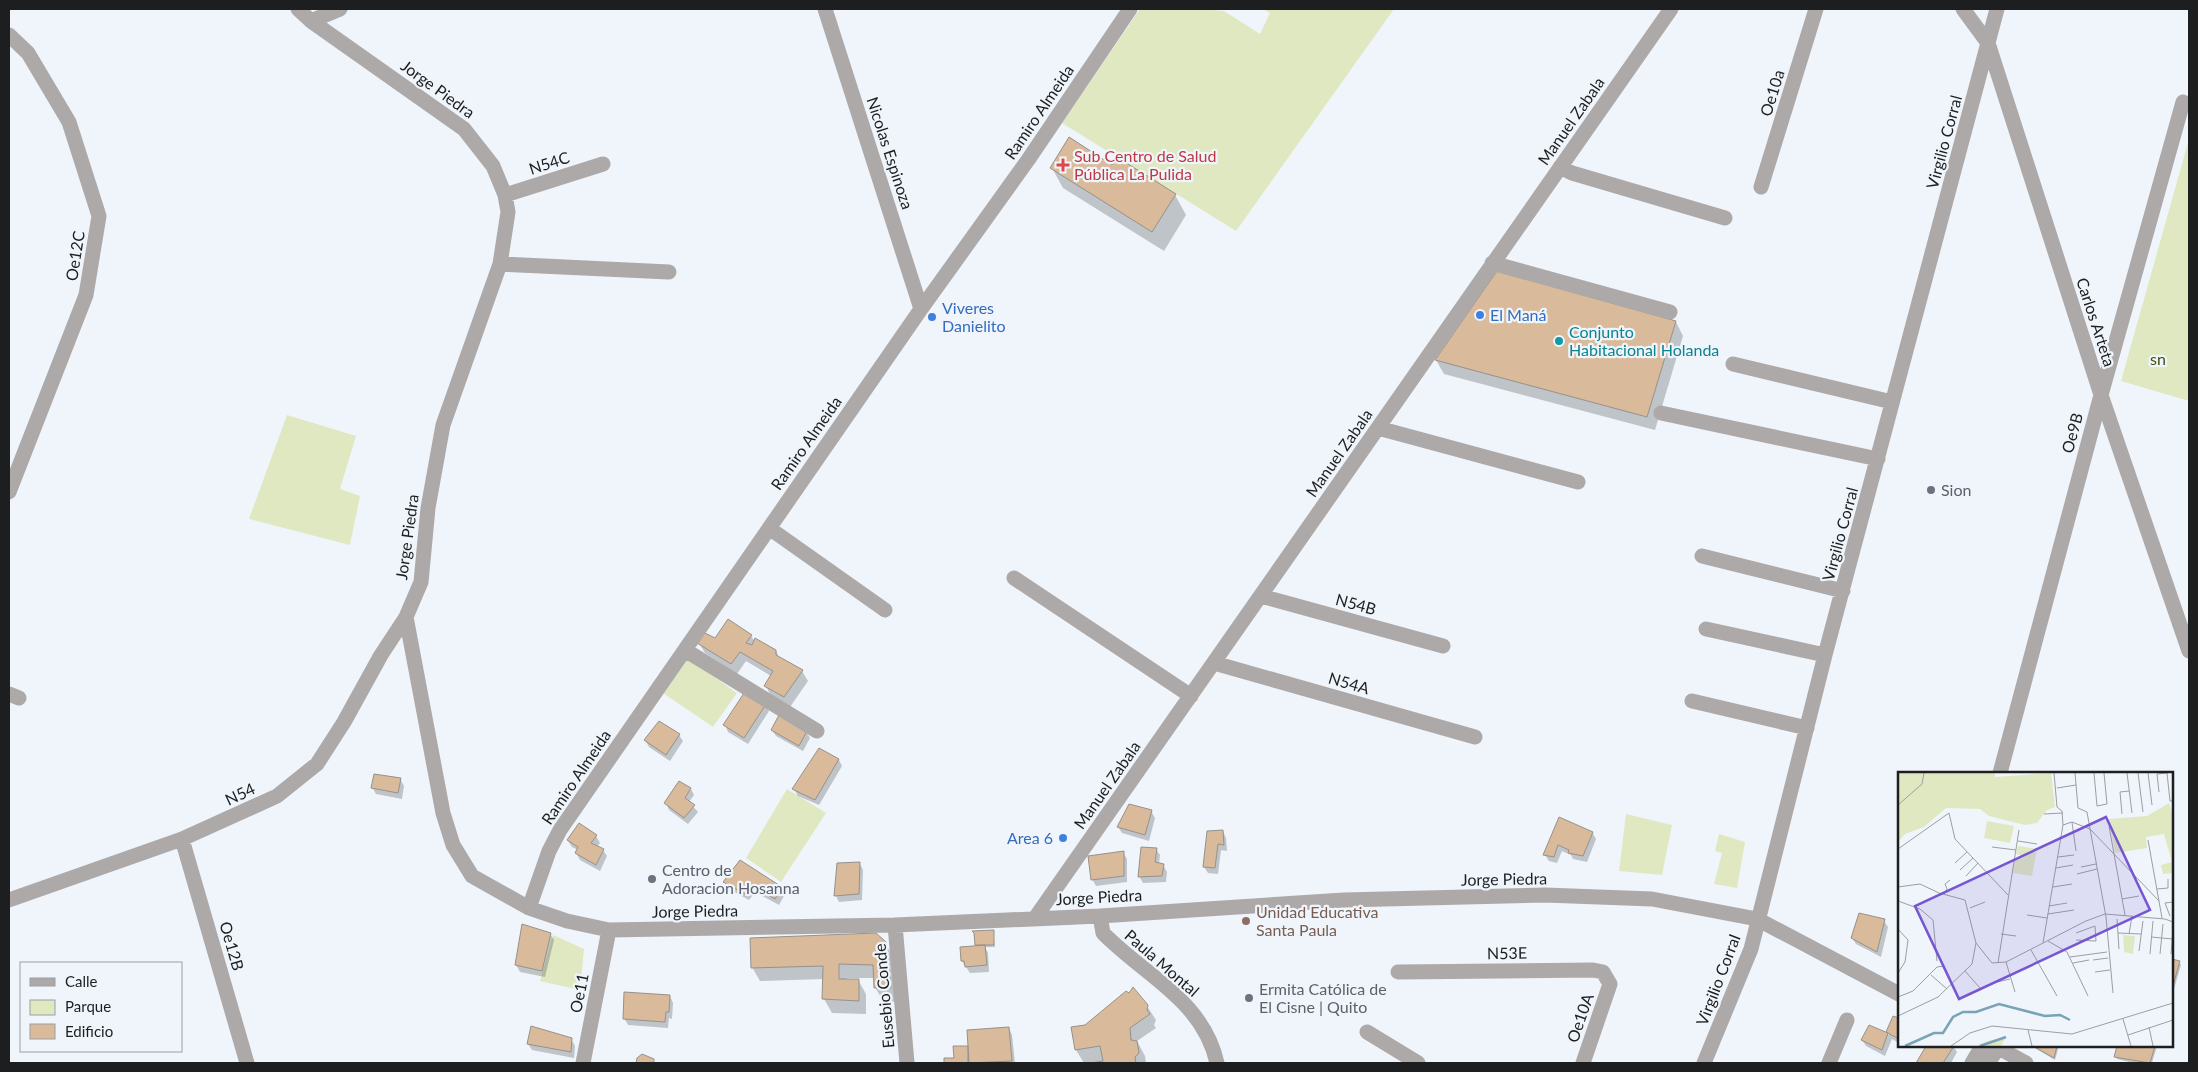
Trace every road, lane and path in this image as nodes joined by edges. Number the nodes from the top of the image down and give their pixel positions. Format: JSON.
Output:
{"nodes":[{"id":1,"x":298,"y":9,"type":"edge"},
{"id":2,"x":340,"y":9,"type":"edge"},
{"id":3,"x":825,"y":9,"type":"edge"},
{"id":4,"x":1130,"y":9,"type":"edge"},
{"id":5,"x":1671,"y":9,"type":"edge"},
{"id":6,"x":1816,"y":9,"type":"edge"},
{"id":7,"x":1963,"y":9,"type":"edge"},
{"id":8,"x":1997,"y":9,"type":"edge"},
{"id":9,"x":312,"y":20,"type":"junction"},
{"id":10,"x":9,"y":35,"type":"edge"},
{"id":11,"x":1988,"y":43,"type":"junction"},
{"id":12,"x":2182,"y":102,"type":"dead end"},
{"id":13,"x":603,"y":164,"type":"dead end"},
{"id":14,"x":1560,"y":167,"type":"junction"},
{"id":15,"x":1761,"y":187,"type":"dead end"},
{"id":16,"x":505,"y":195,"type":"junction"},
{"id":17,"x":1725,"y":218,"type":"dead end"},
{"id":18,"x":1492,"y":263,"type":"junction"},
{"id":19,"x":500,"y":264,"type":"junction"},
{"id":20,"x":669,"y":272,"type":"dead end"},
{"id":21,"x":921,"y":309,"type":"junction"},
{"id":22,"x":1670,"y":312,"type":"dead end"},
{"id":23,"x":1733,"y":364,"type":"dead end"},
{"id":24,"x":2101,"y":394,"type":"junction"},
{"id":25,"x":1892,"y":402,"type":"junction"},
{"id":26,"x":1661,"y":413,"type":"dead end"},
{"id":27,"x":1378,"y":428,"type":"junction"},
{"id":28,"x":1878,"y":459,"type":"junction"},
{"id":29,"x":1578,"y":482,"type":"dead end"},
{"id":30,"x":9,"y":492,"type":"edge"},
{"id":31,"x":769,"y":528,"type":"junction"},
{"id":32,"x":1702,"y":556,"type":"dead end"},
{"id":33,"x":1014,"y":578,"type":"dead end"},
{"id":34,"x":1843,"y":591,"type":"junction"},
{"id":35,"x":1261,"y":596,"type":"junction"},
{"id":36,"x":885,"y":610,"type":"dead end"},
{"id":37,"x":406,"y":618,"type":"junction"},
{"id":38,"x":1706,"y":629,"type":"dead end"},
{"id":39,"x":1443,"y":646,"type":"dead end"},
{"id":40,"x":685,"y":650,"type":"junction"},
{"id":41,"x":2189,"y":651,"type":"edge"},
{"id":42,"x":1825,"y":655,"type":"junction"},
{"id":43,"x":1214,"y":663,"type":"junction"},
{"id":44,"x":1190,"y":696,"type":"junction"},
{"id":45,"x":1692,"y":701,"type":"dead end"},
{"id":46,"x":1807,"y":728,"type":"junction"},
{"id":47,"x":817,"y":732,"type":"dead end"},
{"id":48,"x":1475,"y":737,"type":"dead end"},
{"id":49,"x":2000,"y":772,"type":"edge"},
{"id":50,"x":182,"y":839,"type":"junction"},
{"id":51,"x":9,"y":900,"type":"edge"},
{"id":52,"x":529,"y":908,"type":"junction"},
{"id":53,"x":1100,"y":916,"type":"junction"},
{"id":54,"x":1035,"y":918,"type":"junction"},
{"id":55,"x":1757,"y":919,"type":"junction"},
{"id":56,"x":896,"y":925,"type":"junction"},
{"id":57,"x":609,"y":930,"type":"junction"},
{"id":58,"x":1398,"y":972,"type":"dead end"},
{"id":59,"x":1610,"y":984,"type":"joint"},
{"id":60,"x":1898,"y":993,"type":"edge"},
{"id":61,"x":1847,"y":1020,"type":"dead end"},
{"id":62,"x":1367,"y":1032,"type":"dead end"},
{"id":63,"x":1981,"y":1047,"type":"edge"},
{"id":64,"x":1996,"y":1047,"type":"edge"},
{"id":65,"x":247,"y":1063,"type":"edge"},
{"id":66,"x":583,"y":1063,"type":"edge"},
{"id":67,"x":907,"y":1063,"type":"edge"},
{"id":68,"x":1217,"y":1063,"type":"edge"},
{"id":69,"x":1418,"y":1063,"type":"edge"},
{"id":70,"x":1583,"y":1063,"type":"edge"},
{"id":71,"x":1704,"y":1063,"type":"edge"},
{"id":72,"x":1829,"y":1063,"type":"edge"},
{"id":73,"x":1972,"y":1063,"type":"edge"},
{"id":74,"x":1988,"y":1063,"type":"edge"},
{"id":75,"x":2026,"y":1063,"type":"edge"}],
"edges":[{"from":1,"to":9,"type":"street","name":"Jorge Piedra"},
{"from":2,"to":9,"type":"street"},
{"from":3,"to":21,"type":"street","name":"Nicolas Espinoza"},
{"from":4,"to":21,"type":"street","name":"Ramiro Almeida"},
{"from":5,"to":14,"type":"street","name":"Manuel Zabala"},
{"from":6,"to":15,"type":"street","name":"Oe10a"},
{"from":7,"to":11,"type":"street","name":"Carlos Arteta"},
{"from":8,"to":11,"type":"street","name":"Virgilio Corral"},
{"from":9,"to":16,"type":"street","name":"Jorge Piedra"},
{"from":10,"to":30,"type":"street","name":"Oe12C"},
{"from":11,"to":24,"type":"street","name":"Carlos Arteta"},
{"from":11,"to":25,"type":"street","name":"Virgilio Corral"},
{"from":12,"to":24,"type":"street","name":"Oe9B"},
{"from":13,"to":16,"type":"street","name":"N54C"},
{"from":14,"to":17,"type":"street"},
{"from":14,"to":18,"type":"street","name":"Manuel Zabala"},
{"from":16,"to":19,"type":"street","name":"Jorge Piedra"},
{"from":18,"to":22,"type":"street"},
{"from":18,"to":27,"type":"street","name":"Manuel Zabala"},
{"from":19,"to":20,"type":"street"},
{"from":19,"to":37,"type":"street","name":"Jorge Piedra"},
{"from":21,"to":31,"type":"street","name":"Ramiro Almeida"},
{"from":23,"to":25,"type":"street"},
{"from":24,"to":41,"type":"street","name":"Carlos Arteta"},
{"from":24,"to":49,"type":"street","name":"Oe9B"},
{"from":25,"to":28,"type":"street","name":"Virgilio Corral"},
{"from":26,"to":28,"type":"street"},
{"from":27,"to":29,"type":"street"},
{"from":27,"to":35,"type":"street","name":"Manuel Zabala"},
{"from":28,"to":34,"type":"street","name":"Virgilio Corral"},
{"from":31,"to":36,"type":"street"},
{"from":31,"to":40,"type":"street","name":"Ramiro Almeida"},
{"from":32,"to":34,"type":"street"},
{"from":33,"to":44,"type":"street"},
{"from":34,"to":42,"type":"street","name":"Virgilio Corral"},
{"from":35,"to":39,"type":"street","name":"N54B"},
{"from":35,"to":43,"type":"street","name":"Manuel Zabala"},
{"from":37,"to":50,"type":"street","name":"N54"},
{"from":37,"to":52,"type":"street","name":"Jorge Piedra"},
{"from":38,"to":42,"type":"street"},
{"from":40,"to":47,"type":"street"},
{"from":40,"to":52,"type":"street","name":"Ramiro Almeida"},
{"from":42,"to":46,"type":"street","name":"Virgilio Corral"},
{"from":43,"to":44,"type":"street","name":"Manuel Zabala"},
{"from":43,"to":48,"type":"street","name":"N54A"},
{"from":44,"to":54,"type":"street","name":"Manuel Zabala"},
{"from":45,"to":46,"type":"street"},
{"from":46,"to":55,"type":"street","name":"Virgilio Corral"},
{"from":50,"to":51,"type":"street","name":"N54"},
{"from":50,"to":65,"type":"street","name":"Oe12B"},
{"from":52,"to":57,"type":"street","name":"Jorge Piedra"},
{"from":53,"to":54,"type":"street","name":"Jorge Piedra"},
{"from":53,"to":55,"type":"street","name":"Jorge Piedra"},
{"from":53,"to":68,"type":"street","name":"Paula Montal"},
{"from":54,"to":56,"type":"street","name":"Jorge Piedra"},
{"from":55,"to":60,"type":"street","name":"Jorge Piedra"},
{"from":55,"to":71,"type":"street","name":"Virgilio Corral"},
{"from":56,"to":57,"type":"street","name":"Jorge Piedra"},
{"from":56,"to":67,"type":"street","name":"Eusebio Conde"},
{"from":57,"to":66,"type":"street","name":"Oe11"},
{"from":58,"to":59,"type":"street","name":"N53E"},
{"from":59,"to":70,"type":"street","name":"Oe10A"},
{"from":61,"to":72,"type":"street"},
{"from":62,"to":69,"type":"street"},
{"from":63,"to":73,"type":"street"},
{"from":64,"to":74,"type":"street"},
{"from":64,"to":75,"type":"street"}]}
